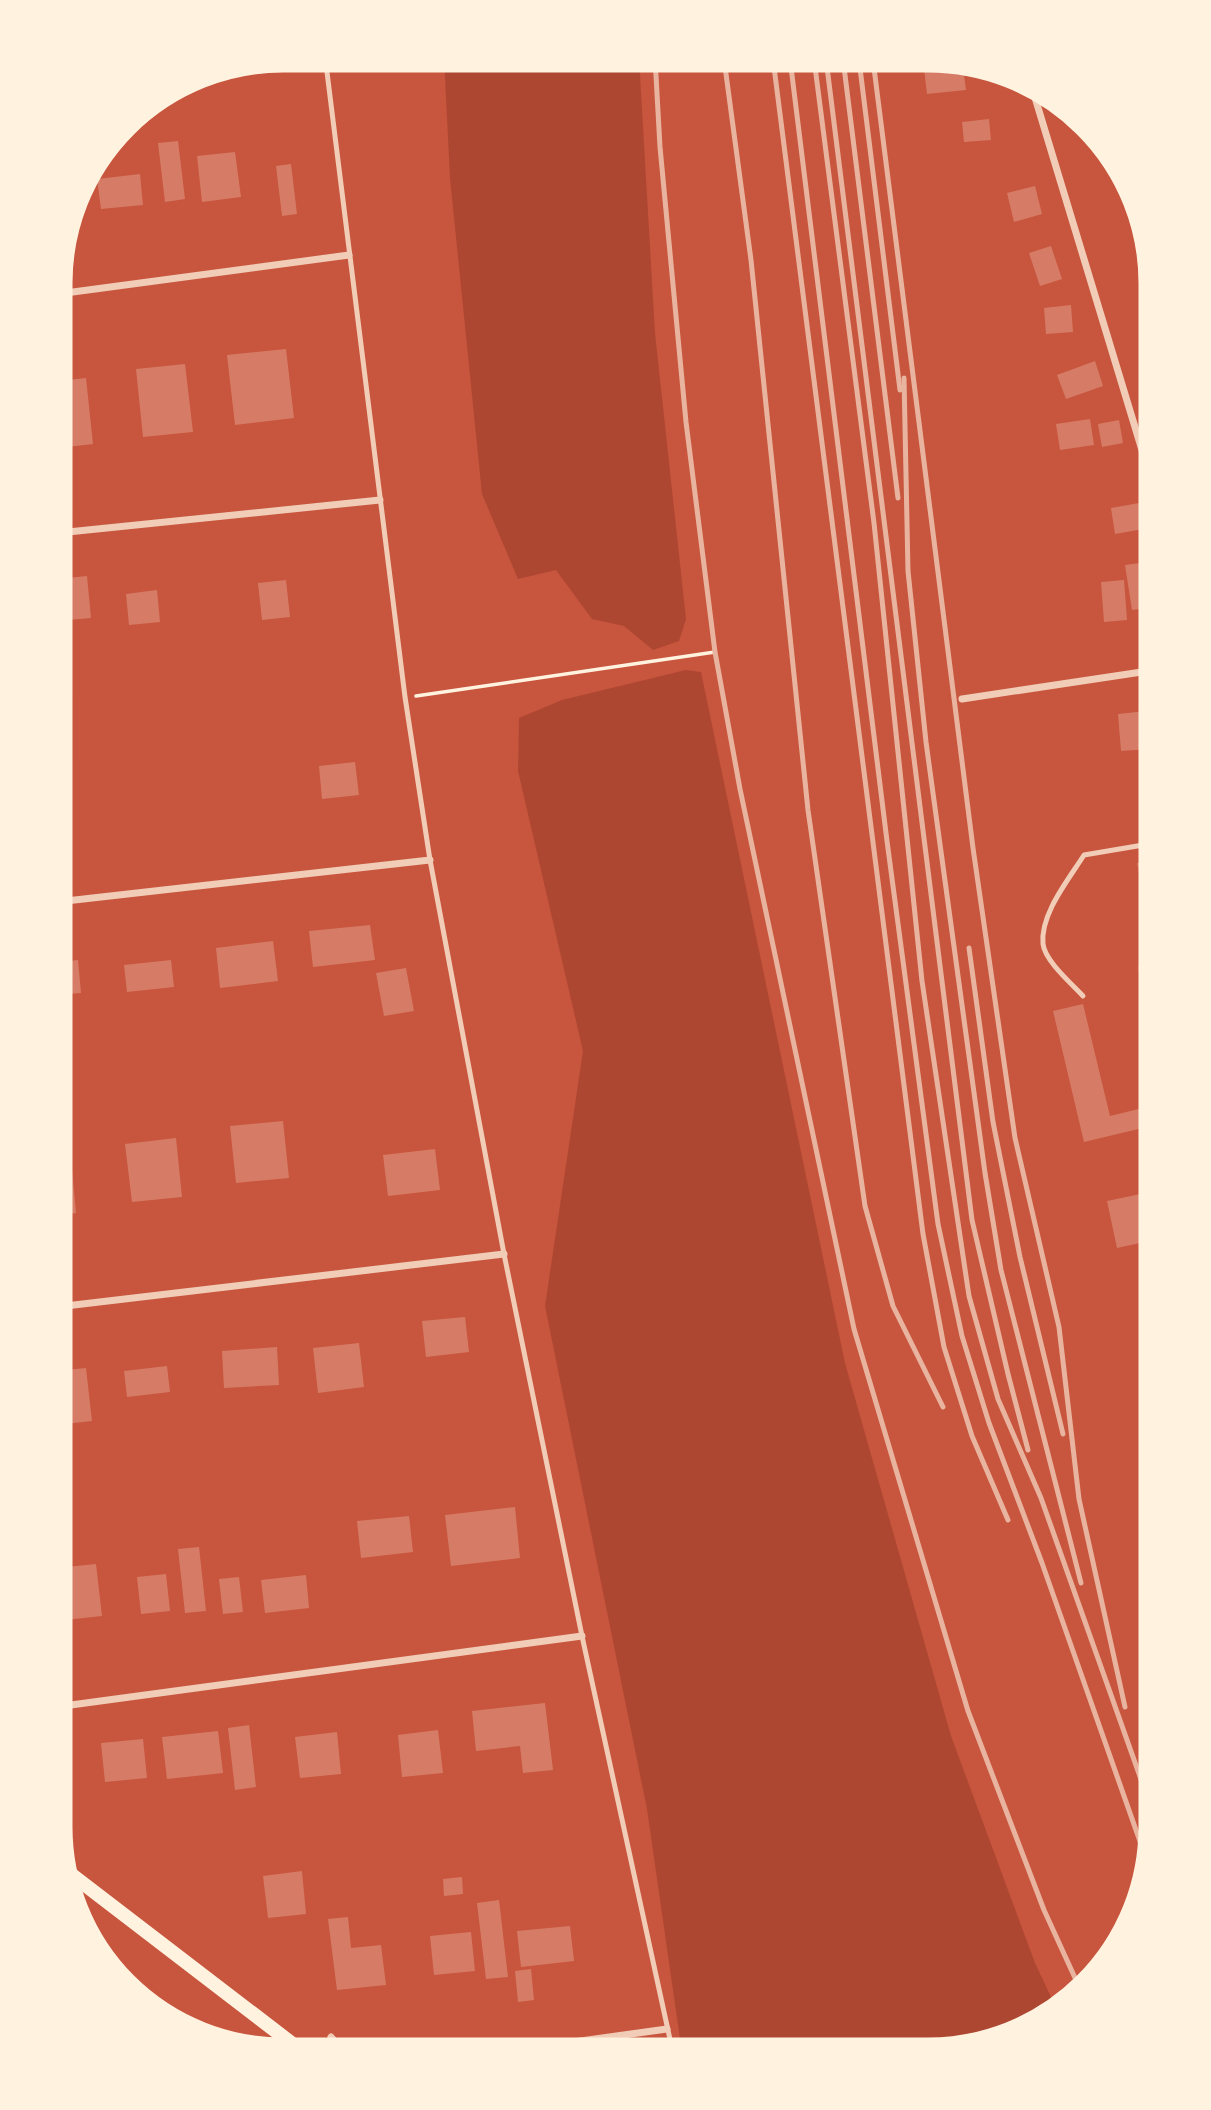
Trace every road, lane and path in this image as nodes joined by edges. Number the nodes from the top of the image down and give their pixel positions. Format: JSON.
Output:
{"nodes":[{"id":1,"x":327,"y":69,"type":"edge"},
{"id":2,"x":1035,"y":97,"type":"edge"},
{"id":3,"x":349,"y":255,"type":"junction"},
{"id":4,"x":68,"y":293,"type":"edge"},
{"id":5,"x":1143,"y":453,"type":"edge"},
{"id":6,"x":380,"y":500,"type":"junction"},
{"id":7,"x":68,"y":532,"type":"edge"},
{"id":8,"x":715,"y":652,"type":"dead end"},
{"id":9,"x":1143,"y":672,"type":"edge"},
{"id":10,"x":405,"y":697,"type":"junction"},
{"id":11,"x":962,"y":699,"type":"dead end"},
{"id":12,"x":1143,"y":845,"type":"edge"},
{"id":13,"x":430,"y":860,"type":"junction"},
{"id":14,"x":68,"y":901,"type":"edge"},
{"id":15,"x":1083,"y":996,"type":"dead end"},
{"id":16,"x":504,"y":1254,"type":"junction"},
{"id":17,"x":68,"y":1306,"type":"edge"},
{"id":18,"x":582,"y":1636,"type":"junction"},
{"id":19,"x":68,"y":1705,"type":"edge"},
{"id":20,"x":74,"y":1877,"type":"edge"},
{"id":21,"x":667,"y":2029,"type":"junction"},
{"id":22,"x":331,"y":2037,"type":"dead end"},
{"id":23,"x":290,"y":2042,"type":"edge"},
{"id":24,"x":336,"y":2042,"type":"edge"},
{"id":25,"x":573,"y":2042,"type":"edge"},
{"id":26,"x":670,"y":2042,"type":"edge"}],
"edges":[{"from":1,"to":3,"type":"lane"},
{"from":2,"to":5,"type":"street"},
{"from":3,"to":4,"type":"street"},
{"from":3,"to":6,"type":"lane"},
{"from":6,"to":7,"type":"street"},
{"from":6,"to":10,"type":"lane"},
{"from":8,"to":10,"type":"path"},
{"from":9,"to":11,"type":"street"},
{"from":10,"to":13,"type":"lane"},
{"from":12,"to":15,"type":"lane"},
{"from":13,"to":14,"type":"street"},
{"from":13,"to":16,"type":"lane"},
{"from":16,"to":17,"type":"street"},
{"from":16,"to":18,"type":"lane"},
{"from":18,"to":19,"type":"street"},
{"from":18,"to":21,"type":"lane"},
{"from":20,"to":23,"type":"main road"},
{"from":21,"to":25,"type":"street"},
{"from":21,"to":26,"type":"lane"},
{"from":22,"to":24,"type":"street"}]}
